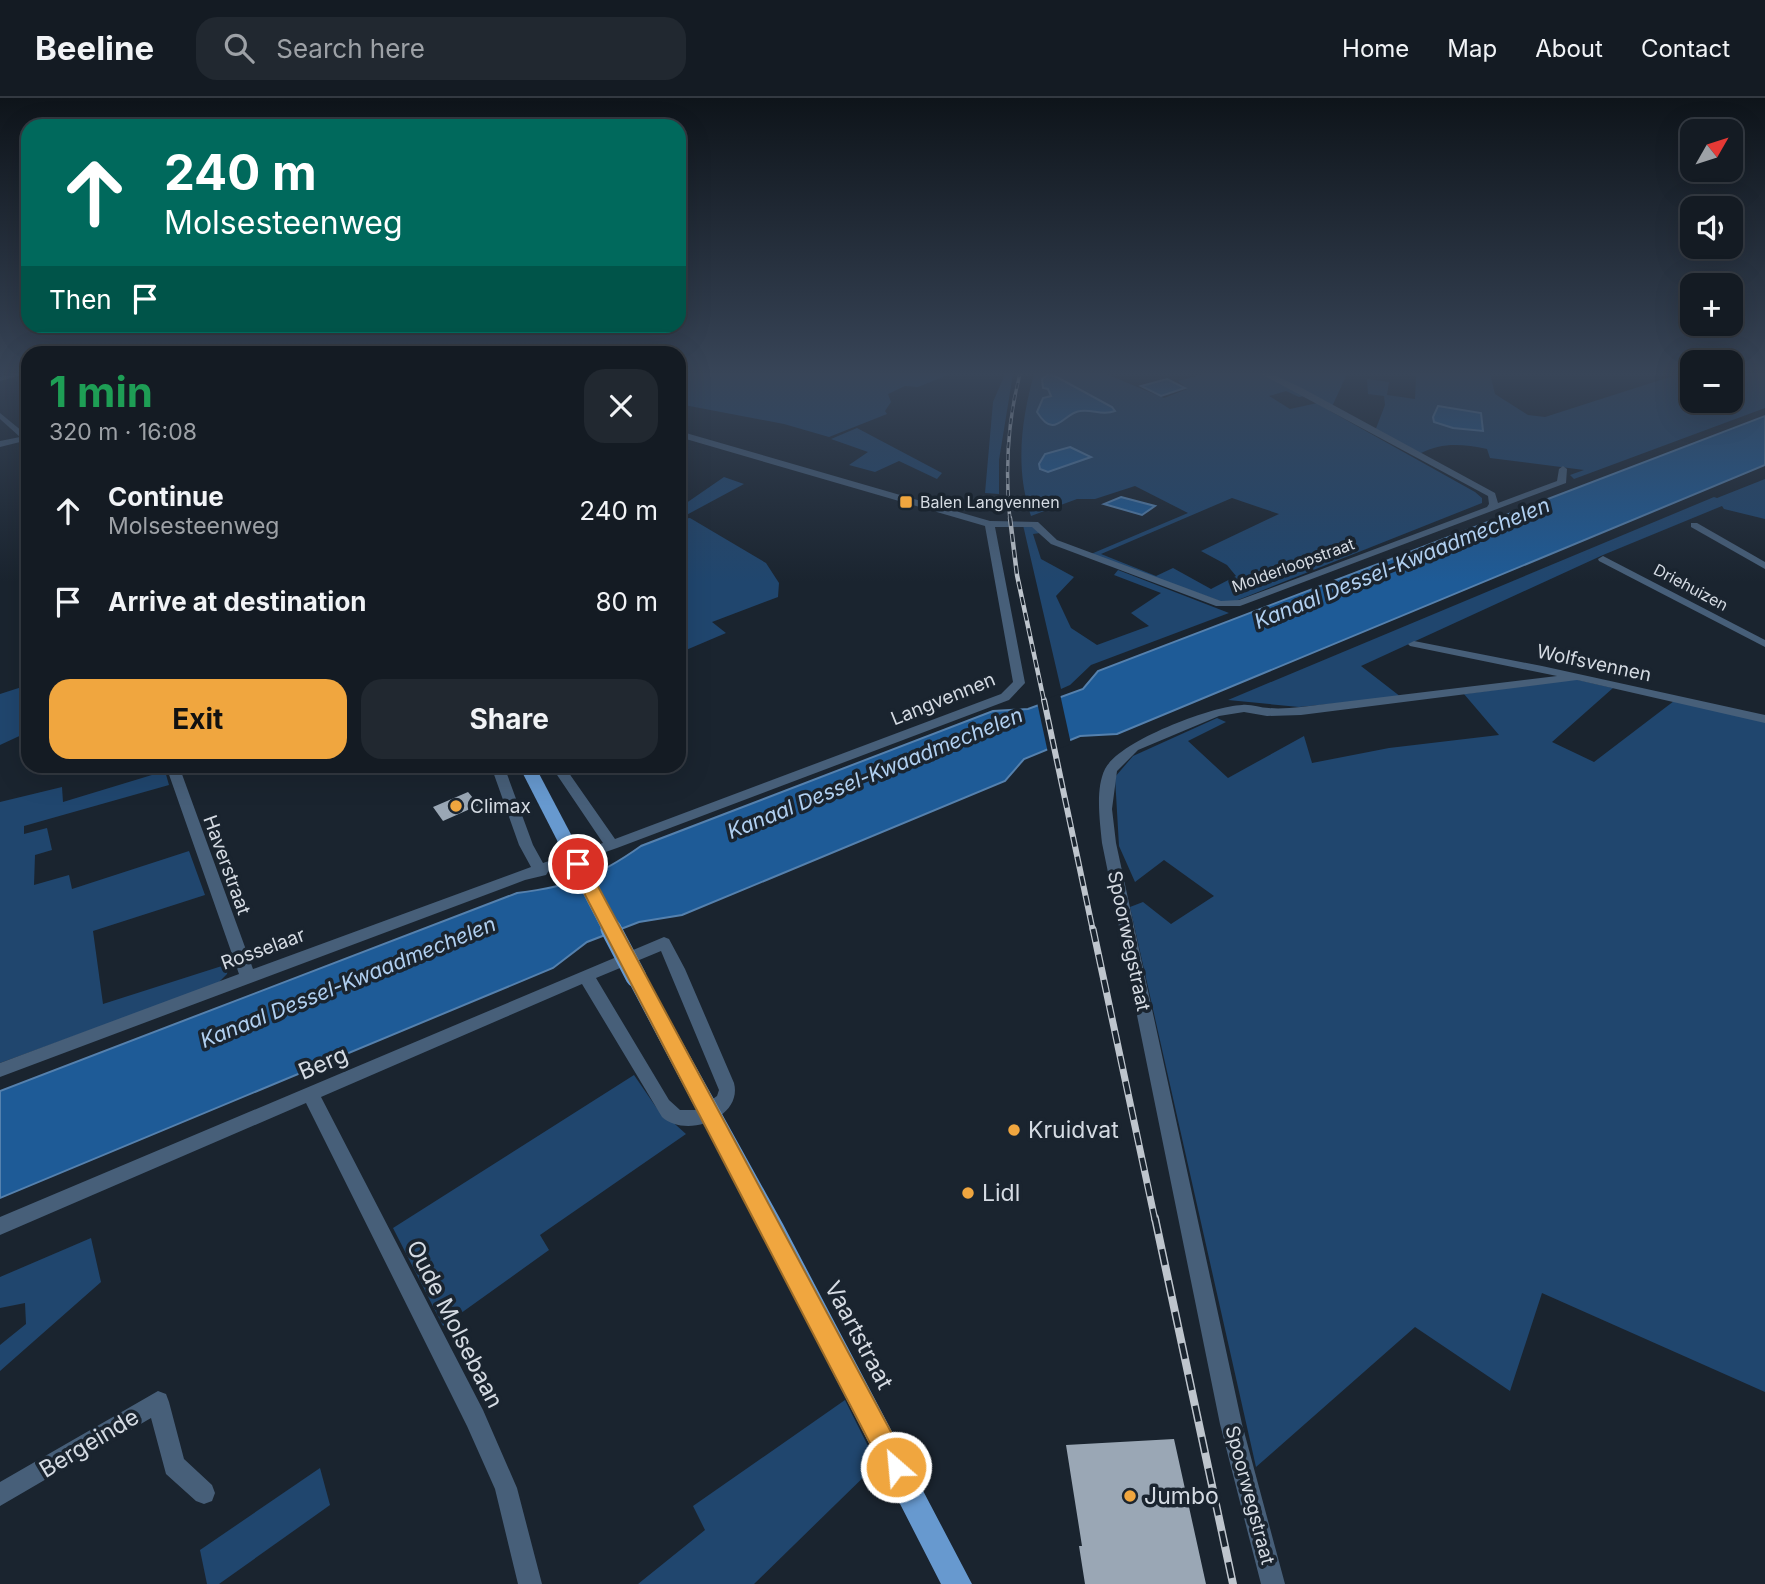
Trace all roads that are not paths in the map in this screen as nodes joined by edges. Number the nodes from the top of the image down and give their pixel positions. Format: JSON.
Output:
{"nodes":[{"id":1,"x":711,"y":443,"type":"edge"},
{"id":2,"x":1395,"y":443,"type":"edge"},
{"id":3,"x":1563,"y":469,"type":"dead end"},
{"id":4,"x":1492,"y":495,"type":"junction"},
{"id":5,"x":1514,"y":500,"type":"junction"},
{"id":6,"x":1491,"y":509,"type":"junction"},
{"id":7,"x":990,"y":524,"type":"junction"},
{"id":8,"x":1694,"y":524,"type":"dead end"},
{"id":9,"x":1603,"y":559,"type":"dead end"},
{"id":10,"x":1765,"y":566,"type":"edge"},
{"id":11,"x":1414,"y":644,"type":"dead end"},
{"id":12,"x":1765,"y":644,"type":"edge"},
{"id":13,"x":1576,"y":677,"type":"junction"},
{"id":14,"x":1765,"y":719,"type":"edge"},
{"id":15,"x":175,"y":773,"type":"edge"},
{"id":16,"x":500,"y":773,"type":"edge"},
{"id":17,"x":531,"y":773,"type":"edge"},
{"id":18,"x":562,"y":773,"type":"edge"},
{"id":19,"x":612,"y":845,"type":"junction"},
{"id":20,"x":541,"y":871,"type":"junction"},
{"id":21,"x":586,"y":976,"type":"junction"},
{"id":22,"x":248,"y":977,"type":"junction"},
{"id":23,"x":0,"y":1070,"type":"edge"},
{"id":24,"x":311,"y":1095,"type":"junction"},
{"id":25,"x":708,"y":1114,"type":"junction"},
{"id":26,"x":0,"y":1226,"type":"edge"},
{"id":27,"x":204,"y":1493,"type":"dead end"},
{"id":28,"x":0,"y":1495,"type":"edge"},
{"id":29,"x":530,"y":1584,"type":"edge"},
{"id":30,"x":957,"y":1584,"type":"edge"},
{"id":31,"x":1273,"y":1584,"type":"edge"}],
"edges":[{"from":1,"to":7,"type":"street"},
{"from":2,"to":4,"type":"street"},
{"from":3,"to":5,"type":"street","name":"Molderloopstraat"},
{"from":4,"to":5,"type":"street"},
{"from":4,"to":6,"type":"street"},
{"from":5,"to":6,"type":"street","name":"Molderloopstraat"},
{"from":6,"to":7,"type":"street","name":"Molderloopstraat"},
{"from":7,"to":19,"type":"street","name":"Langvennen"},
{"from":8,"to":10,"type":"street"},
{"from":9,"to":12,"type":"street","name":"Driehuizen"},
{"from":11,"to":13,"type":"street","name":"Wolfsvennen"},
{"from":13,"to":14,"type":"street","name":"Wolfsvennen"},
{"from":13,"to":31,"type":"street","name":"Spoorwegstraat"},
{"from":15,"to":22,"type":"street","name":"Haverstraat"},
{"from":16,"to":20,"type":"street"},
{"from":17,"to":25,"type":"main road","name":"Vaartstraat","bridge":true},
{"from":18,"to":19,"type":"street"},
{"from":19,"to":20,"type":"street","name":"Langvennen"},
{"from":20,"to":22,"type":"street","name":"Rosselaar"},
{"from":21,"to":24,"type":"street","name":"Berg"},
{"from":21,"to":25,"type":"street"},
{"from":21,"to":25,"type":"street","name":"Berg"},
{"from":22,"to":23,"type":"street","name":"Rosselaar"},
{"from":24,"to":26,"type":"street","name":"Berg"},
{"from":24,"to":29,"type":"street","name":"Oude Molsebaan"},
{"from":25,"to":30,"type":"main road","name":"Vaartstraat"},
{"from":27,"to":28,"type":"street","name":"Bergeinde"}]}
